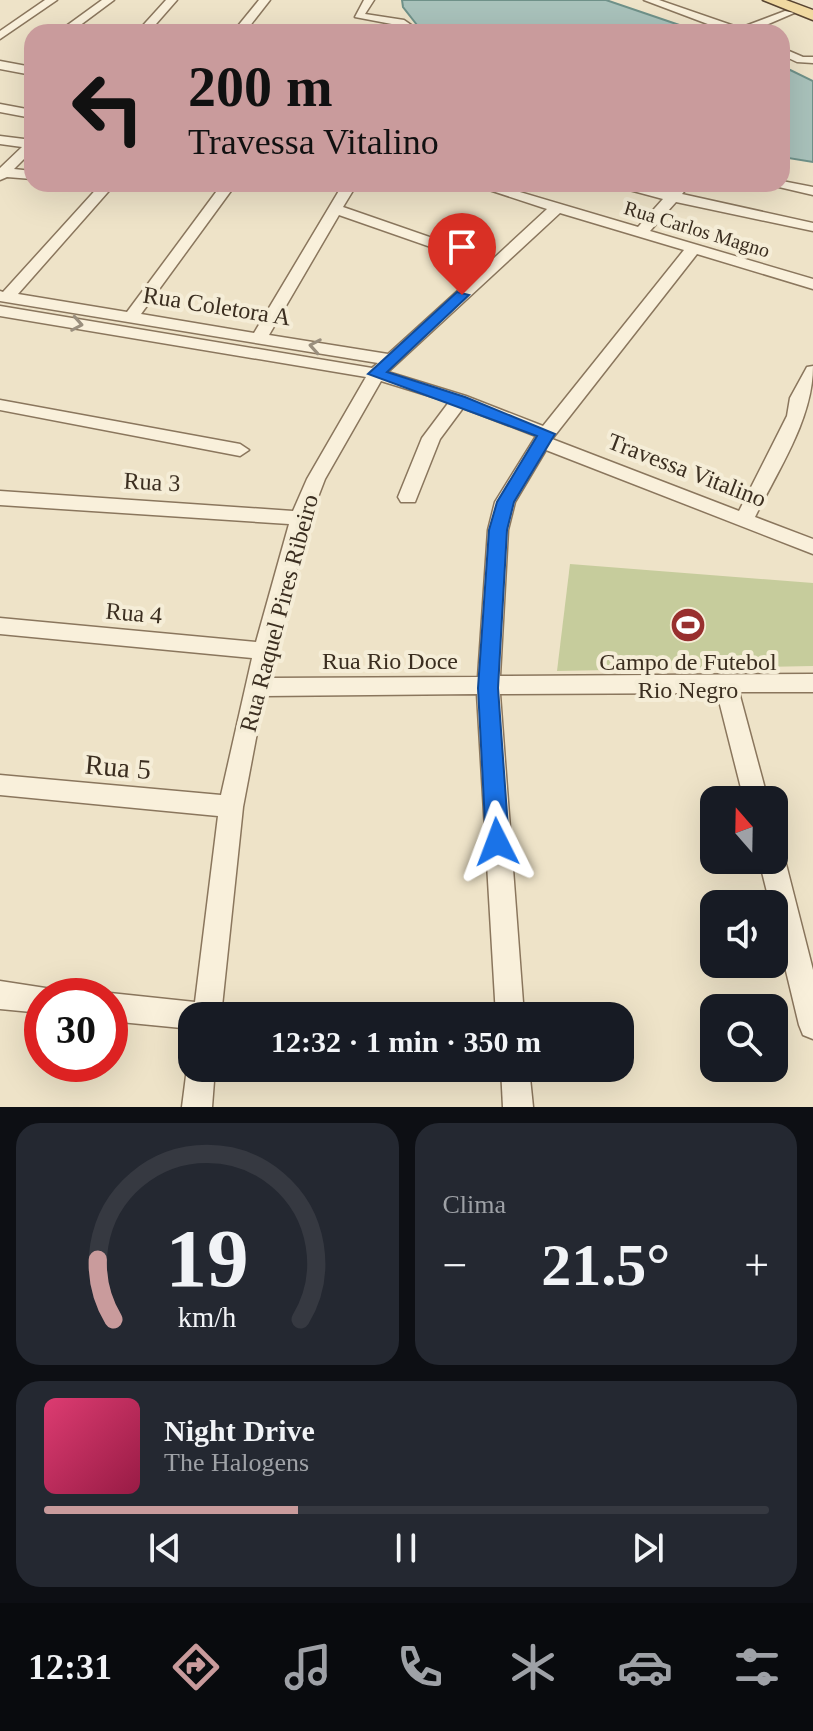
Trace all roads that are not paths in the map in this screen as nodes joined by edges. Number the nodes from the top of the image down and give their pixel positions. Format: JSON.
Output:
{"nodes":[{"id":1,"x":52,"y":0,"type":"edge"},
{"id":2,"x":109,"y":0,"type":"edge"},
{"id":3,"x":172,"y":0,"type":"edge"},
{"id":4,"x":265,"y":0,"type":"edge"},
{"id":5,"x":369,"y":0,"type":"edge"},
{"id":6,"x":649,"y":0,"type":"edge"},
{"id":7,"x":771,"y":0,"type":"edge"},
{"id":8,"x":813,"y":6,"type":"edge"},
{"id":9,"x":792,"y":7,"type":"edge"},
{"id":10,"x":813,"y":15,"type":"edge"},
{"id":11,"x":75,"y":24,"type":"edge"},
{"id":12,"x":150,"y":24,"type":"edge"},
{"id":13,"x":246,"y":24,"type":"edge"},
{"id":14,"x":405,"y":24,"type":"edge"},
{"id":15,"x":717,"y":24,"type":"edge"},
{"id":16,"x":757,"y":24,"type":"edge"},
{"id":17,"x":0,"y":36,"type":"edge"},
{"id":18,"x":790,"y":53,"type":"edge"},
{"id":19,"x":24,"y":60,"type":"edge"},
{"id":20,"x":813,"y":60,"type":"edge"},
{"id":21,"x":0,"y":65,"type":"edge"},
{"id":22,"x":14,"y":67,"type":"junction"},
{"id":23,"x":24,"y":69,"type":"edge"},
{"id":24,"x":0,"y":108,"type":"edge"},
{"id":25,"x":24,"y":112,"type":"edge"},
{"id":26,"x":0,"y":140,"type":"edge"},
{"id":27,"x":24,"y":143,"type":"edge"},
{"id":28,"x":24,"y":151,"type":"edge"},
{"id":29,"x":1,"y":173,"type":"edge"},
{"id":30,"x":24,"y":174,"type":"edge"},
{"id":31,"x":790,"y":187,"type":"edge"},
{"id":32,"x":813,"y":191,"type":"edge"},
{"id":33,"x":101,"y":192,"type":"edge"},
{"id":34,"x":223,"y":192,"type":"edge"},
{"id":35,"x":345,"y":192,"type":"edge"},
{"id":36,"x":504,"y":192,"type":"edge"},
{"id":37,"x":677,"y":192,"type":"edge"},
{"id":38,"x":686,"y":192,"type":"edge"},
{"id":39,"x":557,"y":208,"type":"junction"},
{"id":40,"x":335,"y":209,"type":"junction"},
{"id":41,"x":813,"y":227,"type":"edge"},
{"id":42,"x":641,"y":232,"type":"junction"},
{"id":43,"x":694,"y":248,"type":"junction"},
{"id":44,"x":496,"y":265,"type":"junction"},
{"id":45,"x":813,"y":284,"type":"edge"},
{"id":46,"x":2,"y":301,"type":"edge"},
{"id":47,"x":30,"y":308,"type":"junction"},
{"id":48,"x":131,"y":317,"type":"junction"},
{"id":49,"x":260,"y":337,"type":"junction"},
{"id":50,"x":384,"y":367,"type":"junction"},
{"id":51,"x":813,"y":371,"type":"edge"},
{"id":52,"x":460,"y":400,"type":"junction"},
{"id":53,"x":0,"y":405,"type":"edge"},
{"id":54,"x":544,"y":437,"type":"junction"},
{"id":55,"x":240,"y":450,"type":"dead end"},
{"id":56,"x":408,"y":497,"type":"dead end"},
{"id":57,"x":0,"y":498,"type":"edge"},
{"id":58,"x":300,"y":518,"type":"junction"},
{"id":59,"x":744,"y":520,"type":"junction"},
{"id":60,"x":813,"y":547,"type":"edge"},
{"id":61,"x":0,"y":626,"type":"edge"},
{"id":62,"x":264,"y":651,"type":"junction"},
{"id":63,"x":813,"y":683,"type":"edge"},
{"id":64,"x":726,"y":685,"type":"junction"},
{"id":65,"x":255,"y":687,"type":"junction"},
{"id":66,"x":488,"y":688,"type":"junction"},
{"id":67,"x":0,"y":785,"type":"edge"},
{"id":68,"x":752,"y":786,"type":"edge"},
{"id":69,"x":231,"y":807,"type":"junction"},
{"id":70,"x":775,"y":874,"type":"edge"},
{"id":71,"x":0,"y":995,"type":"edge"},
{"id":72,"x":24,"y":997,"type":"edge"},
{"id":73,"x":209,"y":1002,"type":"edge"},
{"id":74,"x":509,"y":1002,"type":"edge"},
{"id":75,"x":128,"y":1009,"type":"edge"},
{"id":76,"x":178,"y":1014,"type":"edge"},
{"id":77,"x":813,"y":1025,"type":"edge"},
{"id":78,"x":200,"y":1082,"type":"edge"},
{"id":79,"x":516,"y":1082,"type":"edge"},
{"id":80,"x":197,"y":1107,"type":"edge"},
{"id":81,"x":518,"y":1107,"type":"edge"}],
"edges":[{"from":1,"to":17,"type":"street"},
{"from":2,"to":11,"type":"street"},
{"from":3,"to":12,"type":"street"},
{"from":4,"to":13,"type":"street"},
{"from":5,"to":14,"type":"street"},
{"from":6,"to":15,"type":"street"},
{"from":7,"to":10,"type":"main road"},
{"from":8,"to":9,"type":"main road"},
{"from":9,"to":16,"type":"street"},
{"from":18,"to":20,"type":"street"},
{"from":19,"to":22,"type":"street"},
{"from":21,"to":22,"type":"street"},
{"from":22,"to":23,"type":"street"},
{"from":24,"to":25,"type":"street"},
{"from":26,"to":27,"type":"street"},
{"from":28,"to":29,"type":"street"},
{"from":29,"to":30,"type":"street"},
{"from":31,"to":32,"type":"street"},
{"from":33,"to":46,"type":"street"},
{"from":34,"to":48,"type":"street"},
{"from":35,"to":40,"type":"street"},
{"from":36,"to":39,"type":"street","name":"Rua Carlos Magno"},
{"from":37,"to":42,"type":"street"},
{"from":38,"to":41,"type":"street"},
{"from":39,"to":42,"type":"street","name":"Rua Carlos Magno"},
{"from":39,"to":44,"type":"street","name":"Rua Raquel Pires Ribeiro"},
{"from":40,"to":44,"type":"street"},
{"from":40,"to":49,"type":"street"},
{"from":42,"to":43,"type":"street","name":"Rua Carlos Magno"},
{"from":43,"to":45,"type":"street","name":"Rua Carlos Magno"},
{"from":43,"to":54,"type":"street"},
{"from":44,"to":50,"type":"street","name":"Rua Raquel Pires Ribeiro"},
{"from":46,"to":47,"type":"street","name":"Rua Coletora A"},
{"from":47,"to":48,"type":"street","name":"Rua Coletora A"},
{"from":47,"to":50,"type":"street","name":"Rua Coletora A","one_way":true},
{"from":48,"to":49,"type":"street","name":"Rua Coletora A"},
{"from":50,"to":49,"type":"street","name":"Rua Coletora A","one_way":true},
{"from":50,"to":52,"type":"street","name":"Travessa Vitalino"},
{"from":50,"to":58,"type":"street","name":"Rua Raquel Pires Ribeiro"},
{"from":51,"to":59,"type":"street"},
{"from":52,"to":54,"type":"street","name":"Travessa Vitalino"},
{"from":52,"to":56,"type":"street"},
{"from":53,"to":55,"type":"street"},
{"from":54,"to":59,"type":"street","name":"Travessa Vitalino"},
{"from":54,"to":66,"type":"street"},
{"from":57,"to":58,"type":"street","name":"Rua 3"},
{"from":58,"to":62,"type":"street","name":"Rua Raquel Pires Ribeiro"},
{"from":59,"to":60,"type":"street","name":"Travessa Vitalino"},
{"from":61,"to":62,"type":"street","name":"Rua 4"},
{"from":62,"to":65,"type":"street","name":"Rua Raquel Pires Ribeiro"},
{"from":63,"to":64,"type":"street","name":"Rua Rio Doce"},
{"from":64,"to":66,"type":"street","name":"Rua Rio Doce"},
{"from":64,"to":68,"type":"street"},
{"from":65,"to":66,"type":"street","name":"Rua Rio Doce"},
{"from":65,"to":69,"type":"street","name":"Rua Raquel Pires Ribeiro"},
{"from":66,"to":74,"type":"street"},
{"from":67,"to":69,"type":"street","name":"Rua 5"},
{"from":69,"to":73,"type":"street","name":"Rua Raquel Pires Ribeiro"},
{"from":70,"to":77,"type":"street"},
{"from":71,"to":72,"type":"street"},
{"from":75,"to":76,"type":"street"},
{"from":78,"to":80,"type":"street"},
{"from":79,"to":81,"type":"street"}]}
